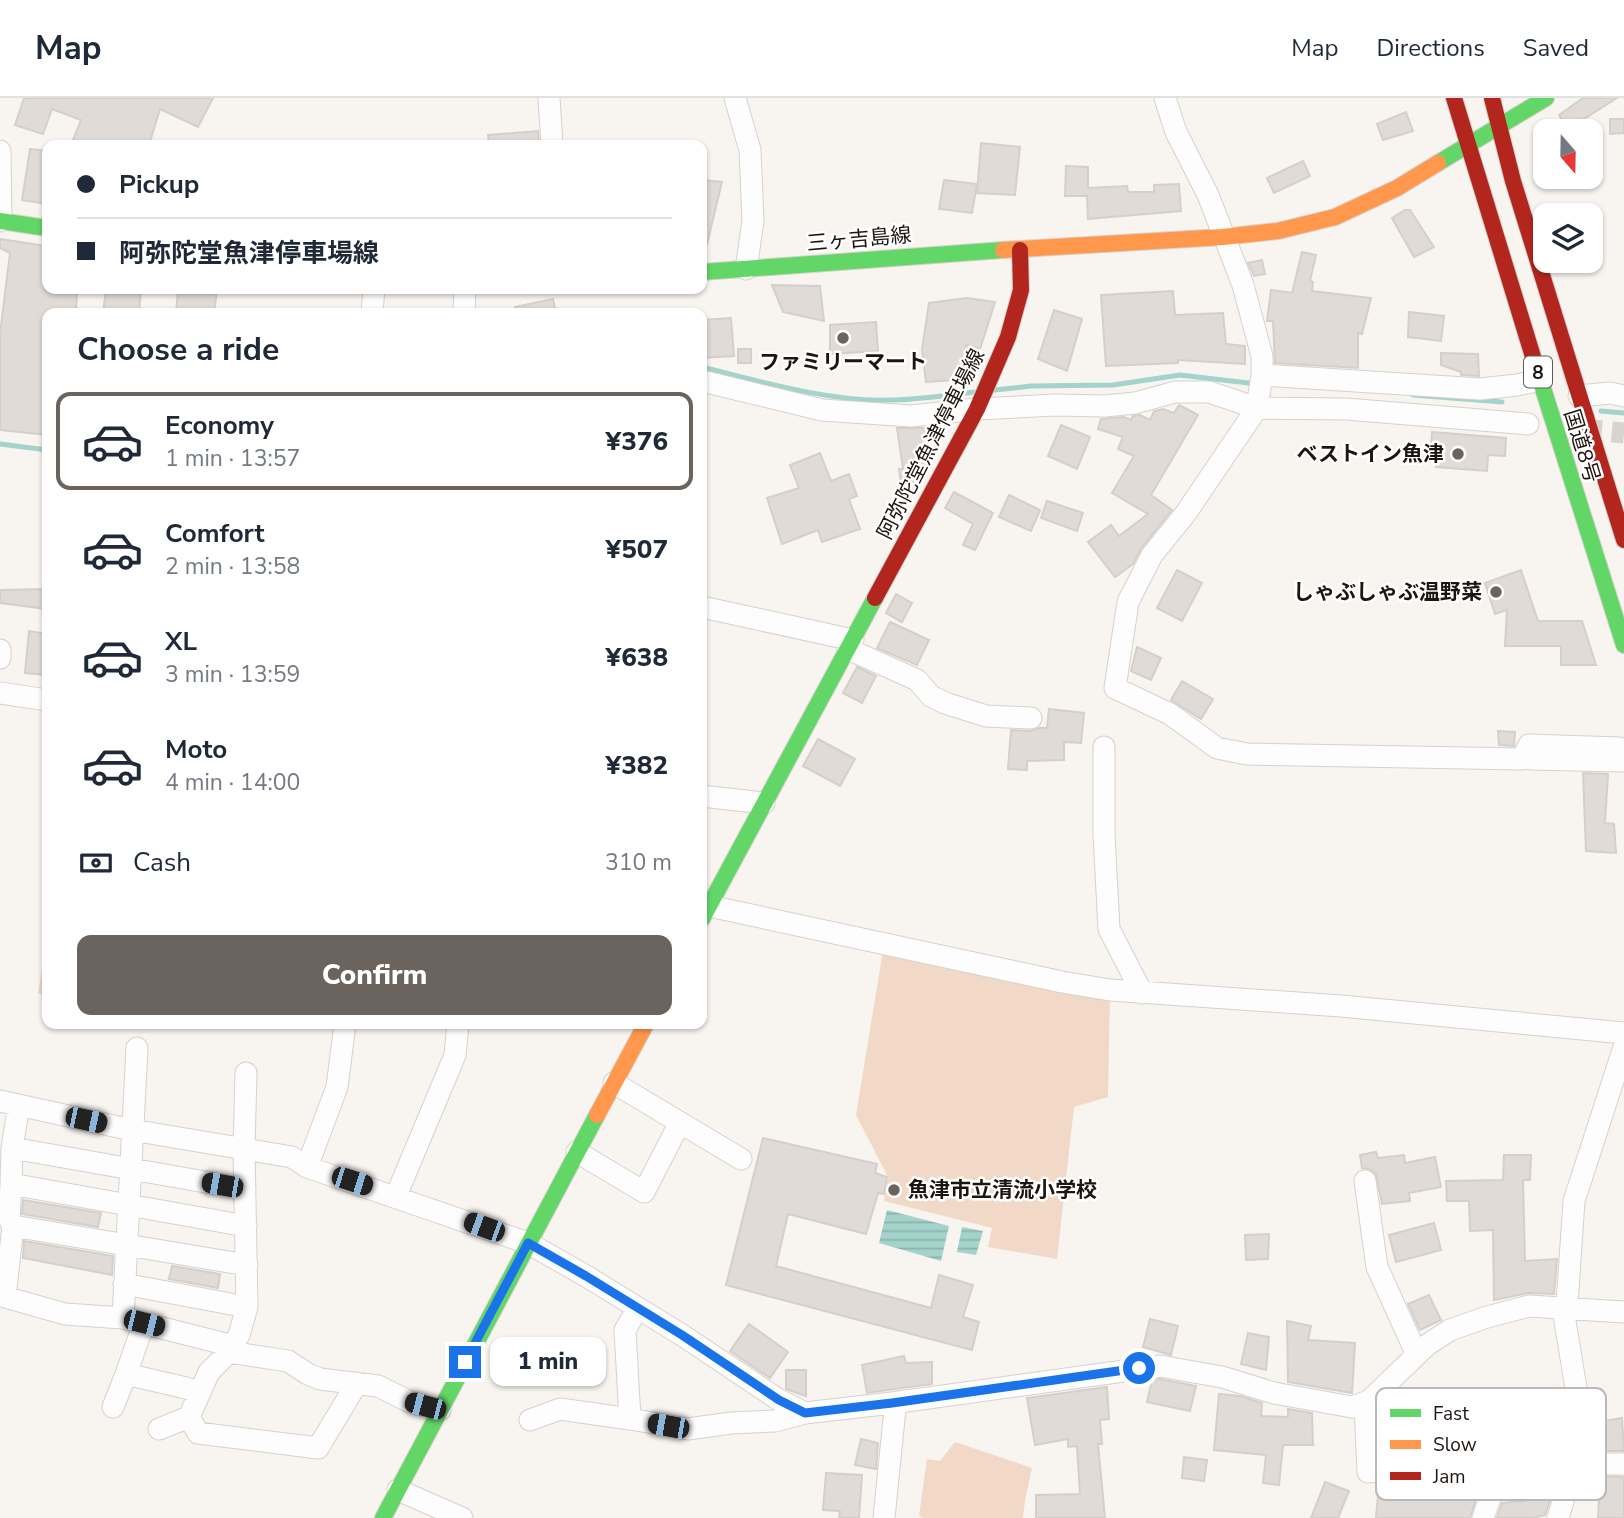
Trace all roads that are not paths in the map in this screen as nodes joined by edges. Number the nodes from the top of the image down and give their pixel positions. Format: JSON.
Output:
{"nodes":[{"id":1,"x":549,"y":98,"type":"edge"},
{"id":2,"x":735,"y":98,"type":"edge"},
{"id":3,"x":1165,"y":98,"type":"edge"},
{"id":4,"x":1454,"y":98,"type":"edge"},
{"id":5,"x":1492,"y":98,"type":"edge"},
{"id":6,"x":1546,"y":98,"type":"edge"},
{"id":7,"x":1499,"y":126,"type":"junction"},
{"id":8,"x":552,"y":140,"type":"edge"},
{"id":9,"x":1467,"y":144,"type":"junction"},
{"id":10,"x":0,"y":151,"type":"edge"},
{"id":11,"x":0,"y":221,"type":"edge"},
{"id":12,"x":42,"y":227,"type":"edge"},
{"id":13,"x":1223,"y":237,"type":"junction"},
{"id":14,"x":1020,"y":250,"type":"junction"},
{"id":15,"x":746,"y":269,"type":"junction"},
{"id":16,"x":707,"y":272,"type":"edge"},
{"id":17,"x":1262,"y":375,"type":"junction"},
{"id":18,"x":1540,"y":380,"type":"junction"},
{"id":19,"x":707,"y":382,"type":"edge"},
{"id":20,"x":1580,"y":396,"type":"junction"},
{"id":21,"x":1624,"y":396,"type":"edge"},
{"id":22,"x":1257,"y":408,"type":"junction"},
{"id":23,"x":977,"y":409,"type":"junction"},
{"id":24,"x":1528,"y":424,"type":"dead end"},
{"id":25,"x":1624,"y":540,"type":"edge"},
{"id":26,"x":707,"y":608,"type":"edge"},
{"id":27,"x":850,"y":645,"type":"junction"},
{"id":28,"x":1624,"y":645,"type":"edge"},
{"id":29,"x":0,"y":650,"type":"edge"},
{"id":30,"x":0,"y":658,"type":"edge"},
{"id":31,"x":0,"y":693,"type":"edge"},
{"id":32,"x":42,"y":699,"type":"edge"},
{"id":33,"x":1031,"y":718,"type":"dead end"},
{"id":34,"x":1104,"y":747,"type":"dead end"},
{"id":35,"x":1622,"y":755,"type":"edge"},
{"id":36,"x":707,"y":797,"type":"edge"},
{"id":37,"x":764,"y":803,"type":"junction"},
{"id":38,"x":707,"y":908,"type":"edge"},
{"id":39,"x":707,"y":912,"type":"edge"},
{"id":40,"x":1142,"y":993,"type":"junction"},
{"id":41,"x":344,"y":1029,"type":"edge"},
{"id":42,"x":458,"y":1029,"type":"edge"},
{"id":43,"x":643,"y":1029,"type":"edge"},
{"id":44,"x":1624,"y":1033,"type":"edge"},
{"id":45,"x":1624,"y":1046,"type":"edge"},
{"id":46,"x":136,"y":1048,"type":"dead end"},
{"id":47,"x":246,"y":1073,"type":"dead end"},
{"id":48,"x":614,"y":1083,"type":"junction"},
{"id":49,"x":9,"y":1103,"type":"edge"},
{"id":50,"x":132,"y":1130,"type":"junction"},
{"id":51,"x":676,"y":1130,"type":"dead end"},
{"id":52,"x":12,"y":1148,"type":"junction"},
{"id":53,"x":244,"y":1148,"type":"junction"},
{"id":54,"x":577,"y":1152,"type":"junction"},
{"id":55,"x":741,"y":1158,"type":"dead end"},
{"id":56,"x":307,"y":1167,"type":"junction"},
{"id":57,"x":130,"y":1169,"type":"junction"},
{"id":58,"x":1365,"y":1181,"type":"dead end"},
{"id":59,"x":11,"y":1184,"type":"junction"},
{"id":60,"x":245,"y":1189,"type":"junction"},
{"id":61,"x":396,"y":1196,"type":"junction"},
{"id":62,"x":128,"y":1206,"type":"junction"},
{"id":63,"x":7,"y":1221,"type":"edge"},
{"id":64,"x":246,"y":1226,"type":"junction"},
{"id":65,"x":528,"y":1243,"type":"junction"},
{"id":66,"x":126,"y":1245,"type":"junction"},
{"id":67,"x":4,"y":1257,"type":"edge"},
{"id":68,"x":247,"y":1265,"type":"junction"},
{"id":69,"x":124,"y":1284,"type":"junction"},
{"id":70,"x":2,"y":1296,"type":"edge"},
{"id":71,"x":247,"y":1307,"type":"junction"},
{"id":72,"x":638,"y":1308,"type":"junction"},
{"id":73,"x":1563,"y":1309,"type":"junction"},
{"id":74,"x":1624,"y":1312,"type":"edge"},
{"id":75,"x":123,"y":1318,"type":"junction"},
{"id":76,"x":144,"y":1323,"type":"junction"},
{"id":77,"x":231,"y":1349,"type":"junction"},
{"id":78,"x":1417,"y":1355,"type":"junction"},
{"id":79,"x":126,"y":1374,"type":"junction"},
{"id":80,"x":357,"y":1383,"type":"junction"},
{"id":81,"x":1380,"y":1388,"type":"edge"},
{"id":82,"x":1571,"y":1388,"type":"edge"},
{"id":83,"x":1376,"y":1392,"type":"edge"},
{"id":84,"x":200,"y":1394,"type":"junction"},
{"id":85,"x":1365,"y":1402,"type":"junction"},
{"id":86,"x":892,"y":1403,"type":"junction"},
{"id":87,"x":113,"y":1407,"type":"dead end"},
{"id":88,"x":440,"y":1410,"type":"junction"},
{"id":89,"x":805,"y":1413,"type":"junction"},
{"id":90,"x":189,"y":1417,"type":"junction"},
{"id":91,"x":630,"y":1419,"type":"junction"},
{"id":92,"x":530,"y":1420,"type":"dead end"},
{"id":93,"x":159,"y":1429,"type":"dead end"},
{"id":94,"x":1606,"y":1464,"type":"edge"},
{"id":95,"x":1624,"y":1464,"type":"edge"},
{"id":96,"x":1376,"y":1471,"type":"edge"},
{"id":97,"x":398,"y":1490,"type":"junction"},
{"id":98,"x":1489,"y":1500,"type":"edge"},
{"id":99,"x":1566,"y":1500,"type":"edge"},
{"id":100,"x":383,"y":1518,"type":"edge"},
{"id":101,"x":462,"y":1518,"type":"edge"},
{"id":102,"x":884,"y":1518,"type":"edge"},
{"id":103,"x":1483,"y":1518,"type":"edge"},
{"id":104,"x":1558,"y":1518,"type":"edge"}],
"edges":[{"from":1,"to":8,"type":"street"},
{"from":2,"to":15,"type":"street"},
{"from":3,"to":13,"type":"street"},
{"from":4,"to":9,"type":"main road","name":"国道8号","number":"8"},
{"from":5,"to":7,"type":"main road","name":"国道8号","number":"8"},
{"from":6,"to":7,"type":"main road"},
{"from":7,"to":9,"type":"main road"},
{"from":7,"to":20,"type":"main road","name":"国道8号","number":"8"},
{"from":9,"to":13,"type":"main road"},
{"from":9,"to":18,"type":"main road","name":"国道8号","number":"8"},
{"from":10,"to":11,"type":"street"},
{"from":11,"to":12,"type":"main road"},
{"from":13,"to":14,"type":"main road"},
{"from":13,"to":17,"type":"street"},
{"from":14,"to":15,"type":"main road","name":"三ヶ吉島線"},
{"from":14,"to":23,"type":"main road","name":"阿弥陀堂魚津停車場線"},
{"from":15,"to":16,"type":"main road","name":"三ヶ吉島線"},
{"from":17,"to":18,"type":"street"},
{"from":17,"to":22,"type":"street"},
{"from":18,"to":28,"type":"main road","name":"国道8号","number":"8"},
{"from":19,"to":23,"type":"street"},
{"from":20,"to":21,"type":"street"},
{"from":20,"to":25,"type":"main road","name":"国道8号","number":"8"},
{"from":22,"to":23,"type":"street"},
{"from":22,"to":24,"type":"street"},
{"from":22,"to":35,"type":"street"},
{"from":23,"to":27,"type":"main road","name":"阿弥陀堂魚津停車場線"},
{"from":26,"to":27,"type":"street"},
{"from":27,"to":33,"type":"street"},
{"from":27,"to":37,"type":"main road","name":"阿弥陀堂魚津停車場線"},
{"from":29,"to":30,"type":"street"},
{"from":31,"to":32,"type":"street"},
{"from":34,"to":40,"type":"street"},
{"from":36,"to":37,"type":"street"},
{"from":37,"to":38,"type":"main road","name":"阿弥陀堂魚津停車場線"},
{"from":39,"to":40,"type":"street"},
{"from":40,"to":44,"type":"street"},
{"from":41,"to":56,"type":"street"},
{"from":42,"to":61,"type":"street"},
{"from":43,"to":48,"type":"main road"},
{"from":45,"to":73,"type":"street"},
{"from":46,"to":50,"type":"street"},
{"from":47,"to":53,"type":"street"},
{"from":48,"to":54,"type":"main road"},
{"from":48,"to":55,"type":"street"},
{"from":49,"to":50,"type":"street"},
{"from":49,"to":52,"type":"street"},
{"from":50,"to":53,"type":"street"},
{"from":50,"to":57,"type":"street"},
{"from":51,"to":54,"type":"street"},
{"from":52,"to":57,"type":"street"},
{"from":52,"to":59,"type":"street"},
{"from":53,"to":56,"type":"street"},
{"from":53,"to":60,"type":"street"},
{"from":54,"to":65,"type":"main road"},
{"from":56,"to":61,"type":"street"},
{"from":57,"to":60,"type":"street"},
{"from":57,"to":62,"type":"street"},
{"from":58,"to":78,"type":"street"},
{"from":59,"to":62,"type":"street"},
{"from":59,"to":63,"type":"street"},
{"from":60,"to":64,"type":"street"},
{"from":61,"to":65,"type":"street"},
{"from":62,"to":64,"type":"street"},
{"from":62,"to":66,"type":"street"},
{"from":63,"to":66,"type":"street"},
{"from":63,"to":67,"type":"street"},
{"from":64,"to":68,"type":"street"},
{"from":65,"to":72,"type":"street"},
{"from":65,"to":88,"type":"main road"},
{"from":66,"to":68,"type":"street"},
{"from":66,"to":69,"type":"street"},
{"from":67,"to":70,"type":"street"},
{"from":68,"to":71,"type":"street"},
{"from":69,"to":71,"type":"street"},
{"from":69,"to":75,"type":"street"},
{"from":70,"to":75,"type":"street"},
{"from":71,"to":77,"type":"street"},
{"from":72,"to":89,"type":"street"},
{"from":72,"to":91,"type":"street"},
{"from":73,"to":74,"type":"street"},
{"from":73,"to":78,"type":"street"},
{"from":73,"to":82,"type":"street"},
{"from":75,"to":76,"type":"street"},
{"from":76,"to":77,"type":"street"},
{"from":76,"to":79,"type":"street"},
{"from":77,"to":80,"type":"street"},
{"from":77,"to":84,"type":"street"},
{"from":78,"to":81,"type":"street"},
{"from":79,"to":84,"type":"street"},
{"from":79,"to":87,"type":"street"},
{"from":80,"to":88,"type":"street"},
{"from":80,"to":90,"type":"street"},
{"from":83,"to":85,"type":"street"},
{"from":84,"to":90,"type":"street"},
{"from":85,"to":86,"type":"street"},
{"from":85,"to":96,"type":"street"},
{"from":86,"to":89,"type":"street"},
{"from":86,"to":102,"type":"street"},
{"from":88,"to":97,"type":"main road"},
{"from":89,"to":91,"type":"street"},
{"from":90,"to":93,"type":"street"},
{"from":91,"to":92,"type":"street"},
{"from":94,"to":95,"type":"street"},
{"from":97,"to":100,"type":"main road"},
{"from":97,"to":101,"type":"street"},
{"from":98,"to":103,"type":"street"},
{"from":99,"to":104,"type":"street"}]}
